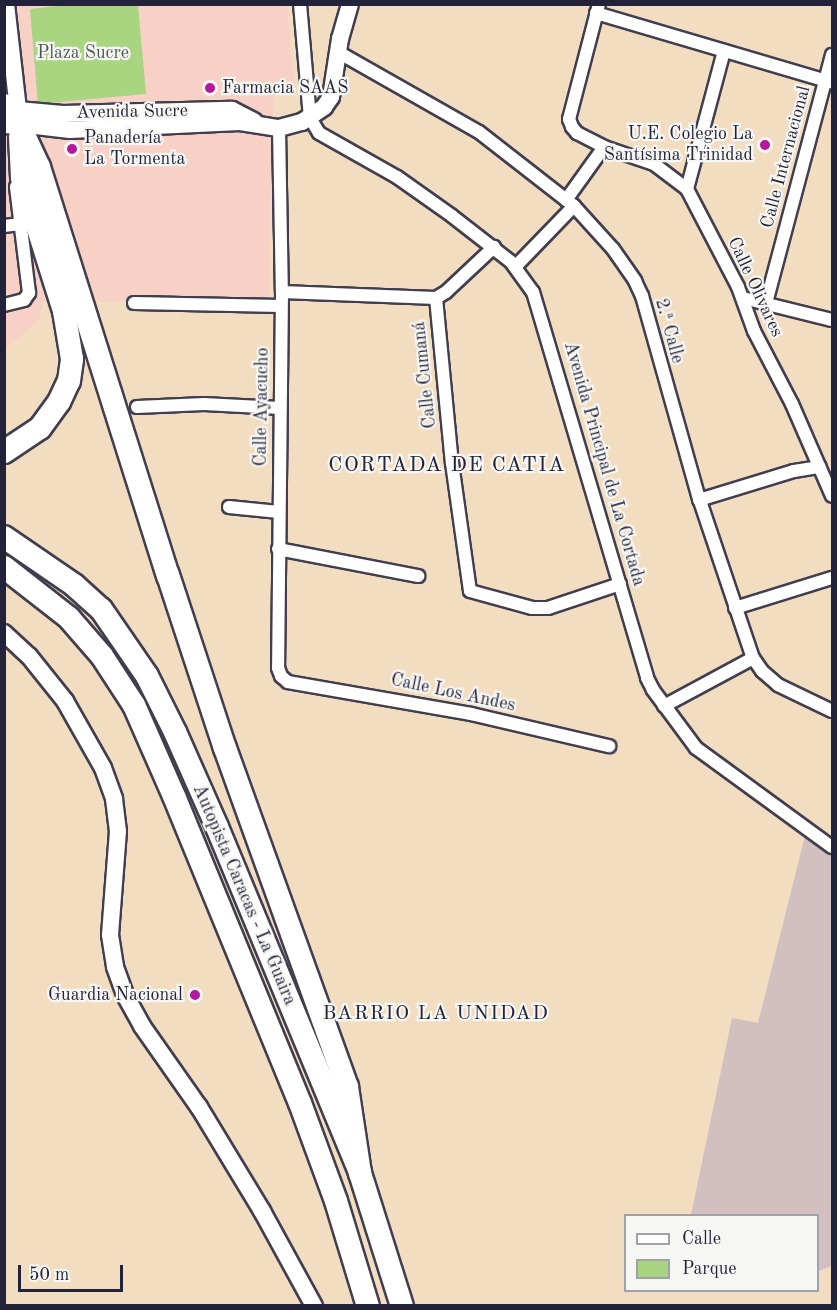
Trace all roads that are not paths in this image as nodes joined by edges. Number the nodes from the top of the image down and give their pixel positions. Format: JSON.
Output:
{"nodes":[{"id":1,"x":300,"y":4,"type":"edge"},
{"id":2,"x":350,"y":4,"type":"edge"},
{"id":3,"x":9,"y":5,"type":"edge"},
{"id":4,"x":597,"y":9,"type":"edge"},
{"id":5,"x":724,"y":51,"type":"junction"},
{"id":6,"x":338,"y":52,"type":"junction"},
{"id":7,"x":832,"y":55,"type":"edge"},
{"id":8,"x":829,"y":81,"type":"edge"},
{"id":9,"x":12,"y":115,"type":"edge"},
{"id":10,"x":310,"y":118,"type":"junction"},
{"id":11,"x":279,"y":128,"type":"junction"},
{"id":12,"x":604,"y":147,"type":"junction"},
{"id":13,"x":687,"y":189,"type":"junction"},
{"id":14,"x":570,"y":203,"type":"junction"},
{"id":15,"x":20,"y":224,"type":"junction"},
{"id":16,"x":4,"y":226,"type":"edge"},
{"id":17,"x":494,"y":248,"type":"junction"},
{"id":18,"x":515,"y":267,"type":"junction"},
{"id":19,"x":282,"y":292,"type":"junction"},
{"id":20,"x":436,"y":298,"type":"junction"},
{"id":21,"x":743,"y":298,"type":"junction"},
{"id":22,"x":134,"y":303,"type":"dead end"},
{"id":23,"x":766,"y":303,"type":"junction"},
{"id":24,"x":4,"y":305,"type":"edge"},
{"id":25,"x":281,"y":306,"type":"junction"},
{"id":26,"x":832,"y":320,"type":"edge"},
{"id":27,"x":137,"y":407,"type":"dead end"},
{"id":28,"x":280,"y":408,"type":"junction"},
{"id":29,"x":4,"y":452,"type":"edge"},
{"id":30,"x":825,"y":472,"type":"edge"},
{"id":31,"x":832,"y":496,"type":"edge"},
{"id":32,"x":699,"y":500,"type":"junction"},
{"id":33,"x":229,"y":507,"type":"dead end"},
{"id":34,"x":279,"y":512,"type":"junction"},
{"id":35,"x":4,"y":537,"type":"edge"},
{"id":36,"x":278,"y":549,"type":"junction"},
{"id":37,"x":4,"y":567,"type":"edge"},
{"id":38,"x":418,"y":576,"type":"dead end"},
{"id":39,"x":832,"y":578,"type":"edge"},
{"id":40,"x":620,"y":584,"type":"junction"},
{"id":41,"x":735,"y":608,"type":"junction"},
{"id":42,"x":4,"y":633,"type":"edge"},
{"id":43,"x":753,"y":658,"type":"junction"},
{"id":44,"x":288,"y":682,"type":"joint"},
{"id":45,"x":664,"y":706,"type":"junction"},
{"id":46,"x":832,"y":711,"type":"edge"},
{"id":47,"x":609,"y":746,"type":"dead end"},
{"id":48,"x":832,"y":847,"type":"edge"},
{"id":49,"x":360,"y":1173,"type":"junction"},
{"id":50,"x":315,"y":1305,"type":"edge"},
{"id":51,"x":368,"y":1305,"type":"edge"},
{"id":52,"x":402,"y":1305,"type":"edge"}],
"edges":[{"from":1,"to":10,"type":"street"},
{"from":2,"to":6,"type":"main road"},
{"from":3,"to":9,"type":"main road"},
{"from":4,"to":5,"type":"street"},
{"from":4,"to":12,"type":"street","name":"Calle Olivares"},
{"from":5,"to":8,"type":"street"},
{"from":5,"to":13,"type":"street"},
{"from":6,"to":10,"type":"main road"},
{"from":6,"to":14,"type":"street","name":"2.ª Calle"},
{"from":7,"to":8,"type":"street","name":"Calle Internacional"},
{"from":8,"to":23,"type":"street","name":"Calle Internacional"},
{"from":9,"to":11,"type":"main road","name":"Avenida Sucre"},
{"from":9,"to":15,"type":"street"},
{"from":9,"to":29,"type":"highway"},
{"from":9,"to":49,"type":"highway"},
{"from":10,"to":11,"type":"main road"},
{"from":10,"to":17,"type":"street","name":"Avenida Principal de La Cortada"},
{"from":11,"to":19,"type":"street","name":"Calle Ayacucho"},
{"from":12,"to":13,"type":"street","name":"Calle Olivares"},
{"from":12,"to":14,"type":"street"},
{"from":13,"to":21,"type":"street","name":"Calle Olivares"},
{"from":14,"to":18,"type":"street"},
{"from":14,"to":32,"type":"street","name":"2.ª Calle"},
{"from":15,"to":16,"type":"street"},
{"from":15,"to":24,"type":"street"},
{"from":17,"to":18,"type":"street","name":"Avenida Principal de La Cortada"},
{"from":17,"to":20,"type":"street"},
{"from":18,"to":40,"type":"street","name":"Avenida Principal de La Cortada"},
{"from":19,"to":20,"type":"street"},
{"from":19,"to":25,"type":"street","name":"Calle Ayacucho"},
{"from":20,"to":40,"type":"street","name":"Calle Cumaná"},
{"from":21,"to":23,"type":"street"},
{"from":21,"to":30,"type":"street","name":"Calle Olivares"},
{"from":22,"to":25,"type":"street"},
{"from":23,"to":26,"type":"street"},
{"from":25,"to":28,"type":"street","name":"Calle Ayacucho"},
{"from":27,"to":28,"type":"street"},
{"from":28,"to":34,"type":"street","name":"Calle Ayacucho"},
{"from":30,"to":31,"type":"street","name":"Calle Olivares"},
{"from":30,"to":32,"type":"street"},
{"from":32,"to":41,"type":"street","name":"2.ª Calle"},
{"from":33,"to":34,"type":"street"},
{"from":34,"to":36,"type":"street","name":"Calle Ayacucho"},
{"from":35,"to":49,"type":"highway","name":"Autopista Caracas - La Guaira"},
{"from":36,"to":38,"type":"street"},
{"from":36,"to":44,"type":"street","name":"Calle Ayacucho"},
{"from":37,"to":51,"type":"highway","name":"Autopista Caracas - La Guaira"},
{"from":39,"to":41,"type":"street"},
{"from":40,"to":45,"type":"street","name":"Avenida Principal de La Cortada"},
{"from":41,"to":43,"type":"street","name":"2.ª Calle"},
{"from":42,"to":50,"type":"main road"},
{"from":43,"to":45,"type":"street"},
{"from":43,"to":46,"type":"street","name":"2.ª Calle"},
{"from":44,"to":47,"type":"street","name":"Calle Los Andes"},
{"from":45,"to":48,"type":"street","name":"Avenida Principal de La Cortada"},
{"from":49,"to":52,"type":"highway","name":"Autopista Caracas - La Guaira"}]}
